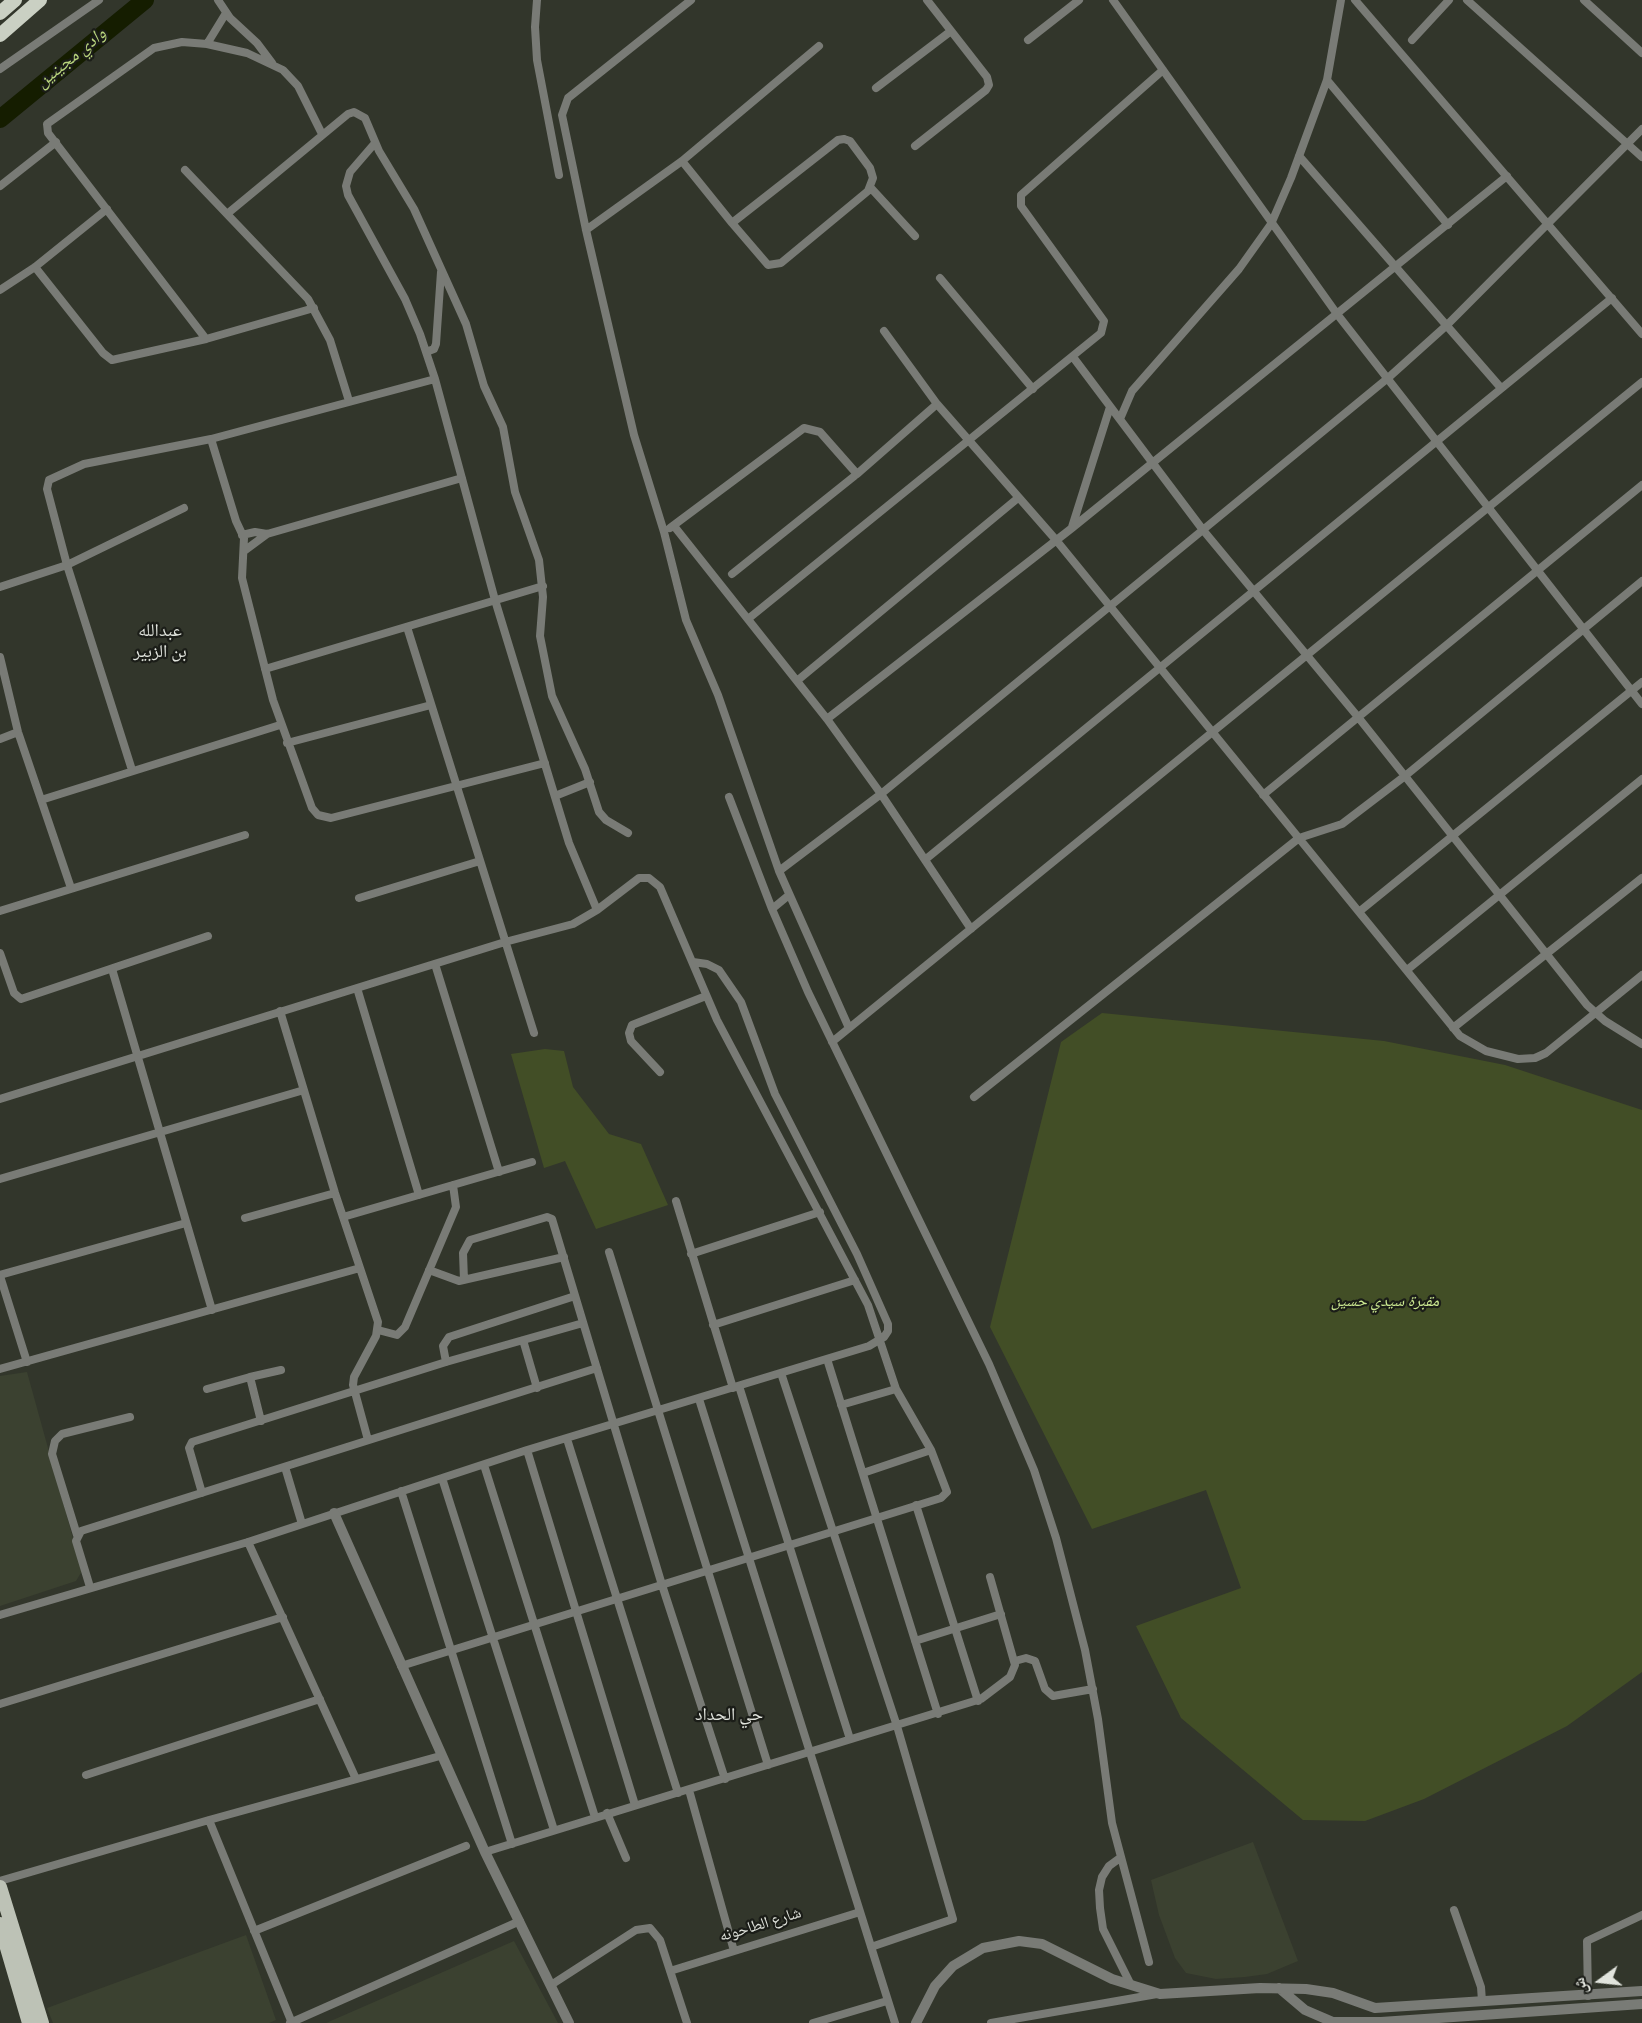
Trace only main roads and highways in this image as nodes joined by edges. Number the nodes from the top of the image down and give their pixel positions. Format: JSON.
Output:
{"nodes":[{"id":1,"x":15,"y":0,"type":"edge"},
{"id":2,"x":40,"y":0,"type":"edge"},
{"id":3,"x":0,"y":13,"type":"edge"},
{"id":4,"x":0,"y":35,"type":"edge"},
{"id":5,"x":0,"y":1887,"type":"edge"},
{"id":6,"x":0,"y":1924,"type":"edge"},
{"id":7,"x":29,"y":2023,"type":"edge"},
{"id":8,"x":42,"y":2023,"type":"edge"}],
"edges":[{"from":1,"to":3,"type":"highway"},
{"from":2,"to":4,"type":"highway"},
{"from":5,"to":8,"type":"main road"},
{"from":6,"to":7,"type":"main road"}]}
